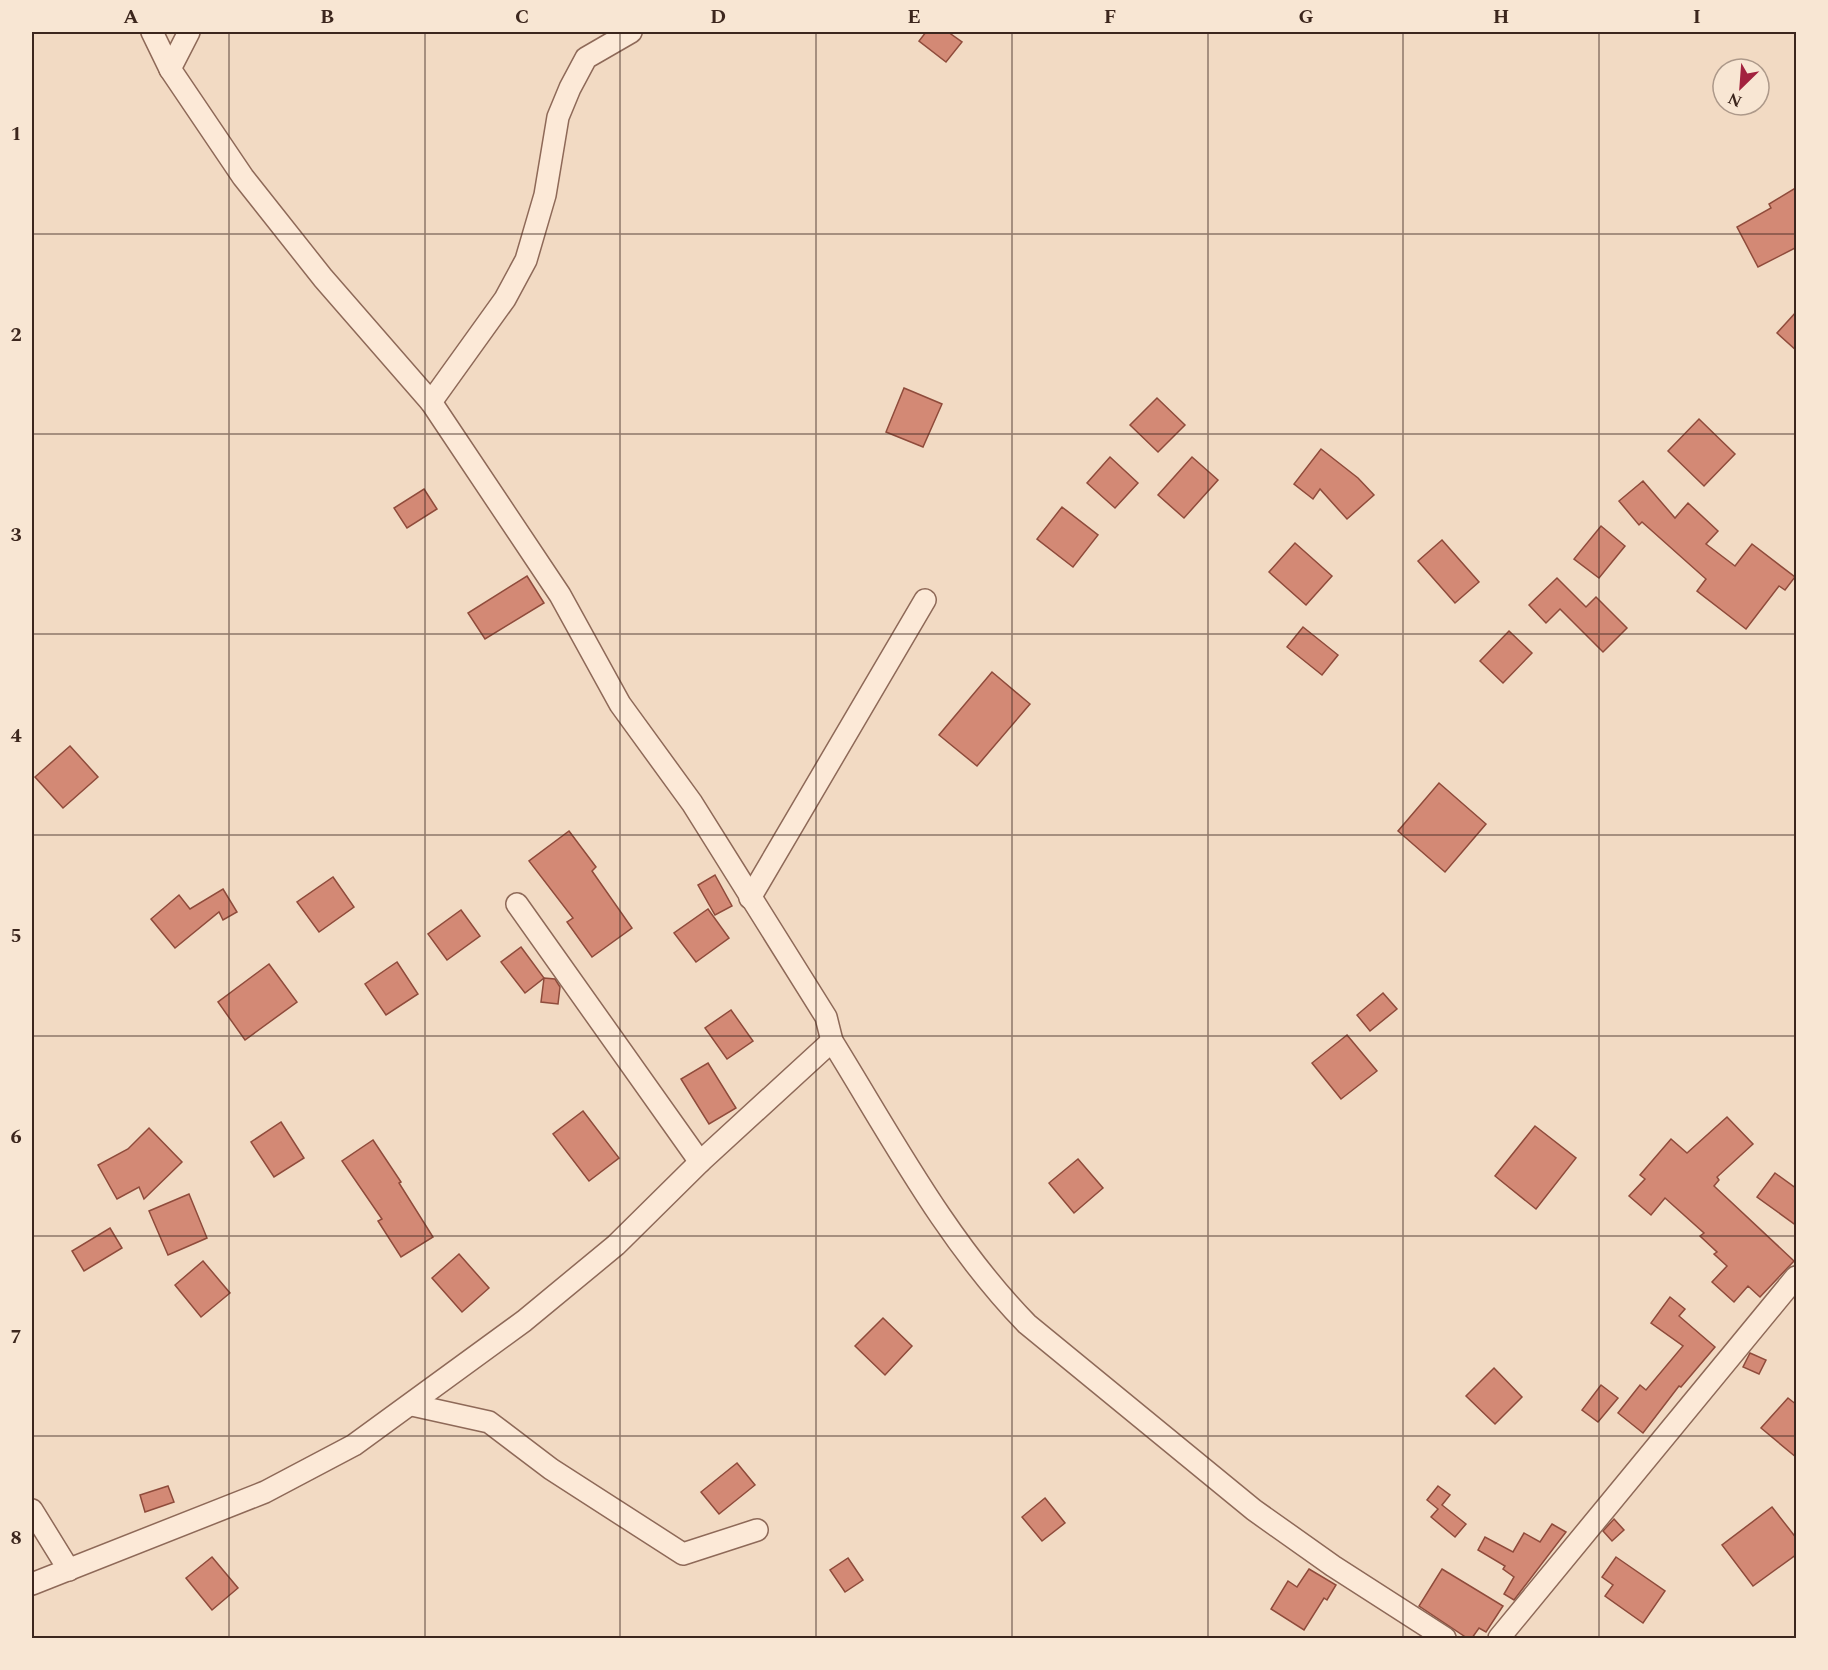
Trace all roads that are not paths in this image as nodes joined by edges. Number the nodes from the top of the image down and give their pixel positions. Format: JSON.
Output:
{"nodes":[{"id":1,"x":152,"y":32,"type":"edge"},
{"id":2,"x":189,"y":32,"type":"edge"},
{"id":3,"x":631,"y":32,"type":"edge"},
{"id":4,"x":170,"y":69,"type":"junction"},
{"id":5,"x":431,"y":402,"type":"junction"},
{"id":6,"x":924,"y":600,"type":"dead end"},
{"id":7,"x":750,"y":898,"type":"junction"},
{"id":8,"x":517,"y":904,"type":"dead end"},
{"id":9,"x":832,"y":1041,"type":"junction"},
{"id":10,"x":700,"y":1162,"type":"junction"},
{"id":11,"x":1797,"y":1277,"type":"edge"},
{"id":12,"x":412,"y":1405,"type":"junction"},
{"id":13,"x":32,"y":1510,"type":"edge"},
{"id":14,"x":757,"y":1530,"type":"dead end"},
{"id":15,"x":69,"y":1570,"type":"junction"},
{"id":16,"x":32,"y":1584,"type":"edge"},
{"id":17,"x":1445,"y":1638,"type":"edge"},
{"id":18,"x":1499,"y":1638,"type":"edge"}],
"edges":[{"from":1,"to":4,"type":"street"},
{"from":2,"to":4,"type":"street"},
{"from":3,"to":5,"type":"street"},
{"from":4,"to":5,"type":"street"},
{"from":5,"to":7,"type":"street"},
{"from":6,"to":7,"type":"street"},
{"from":7,"to":9,"type":"street"},
{"from":8,"to":10,"type":"street"},
{"from":9,"to":10,"type":"street"},
{"from":9,"to":17,"type":"street"},
{"from":10,"to":12,"type":"street"},
{"from":11,"to":18,"type":"street"},
{"from":12,"to":14,"type":"street"},
{"from":12,"to":15,"type":"street"},
{"from":13,"to":15,"type":"street"},
{"from":15,"to":16,"type":"street"}]}
